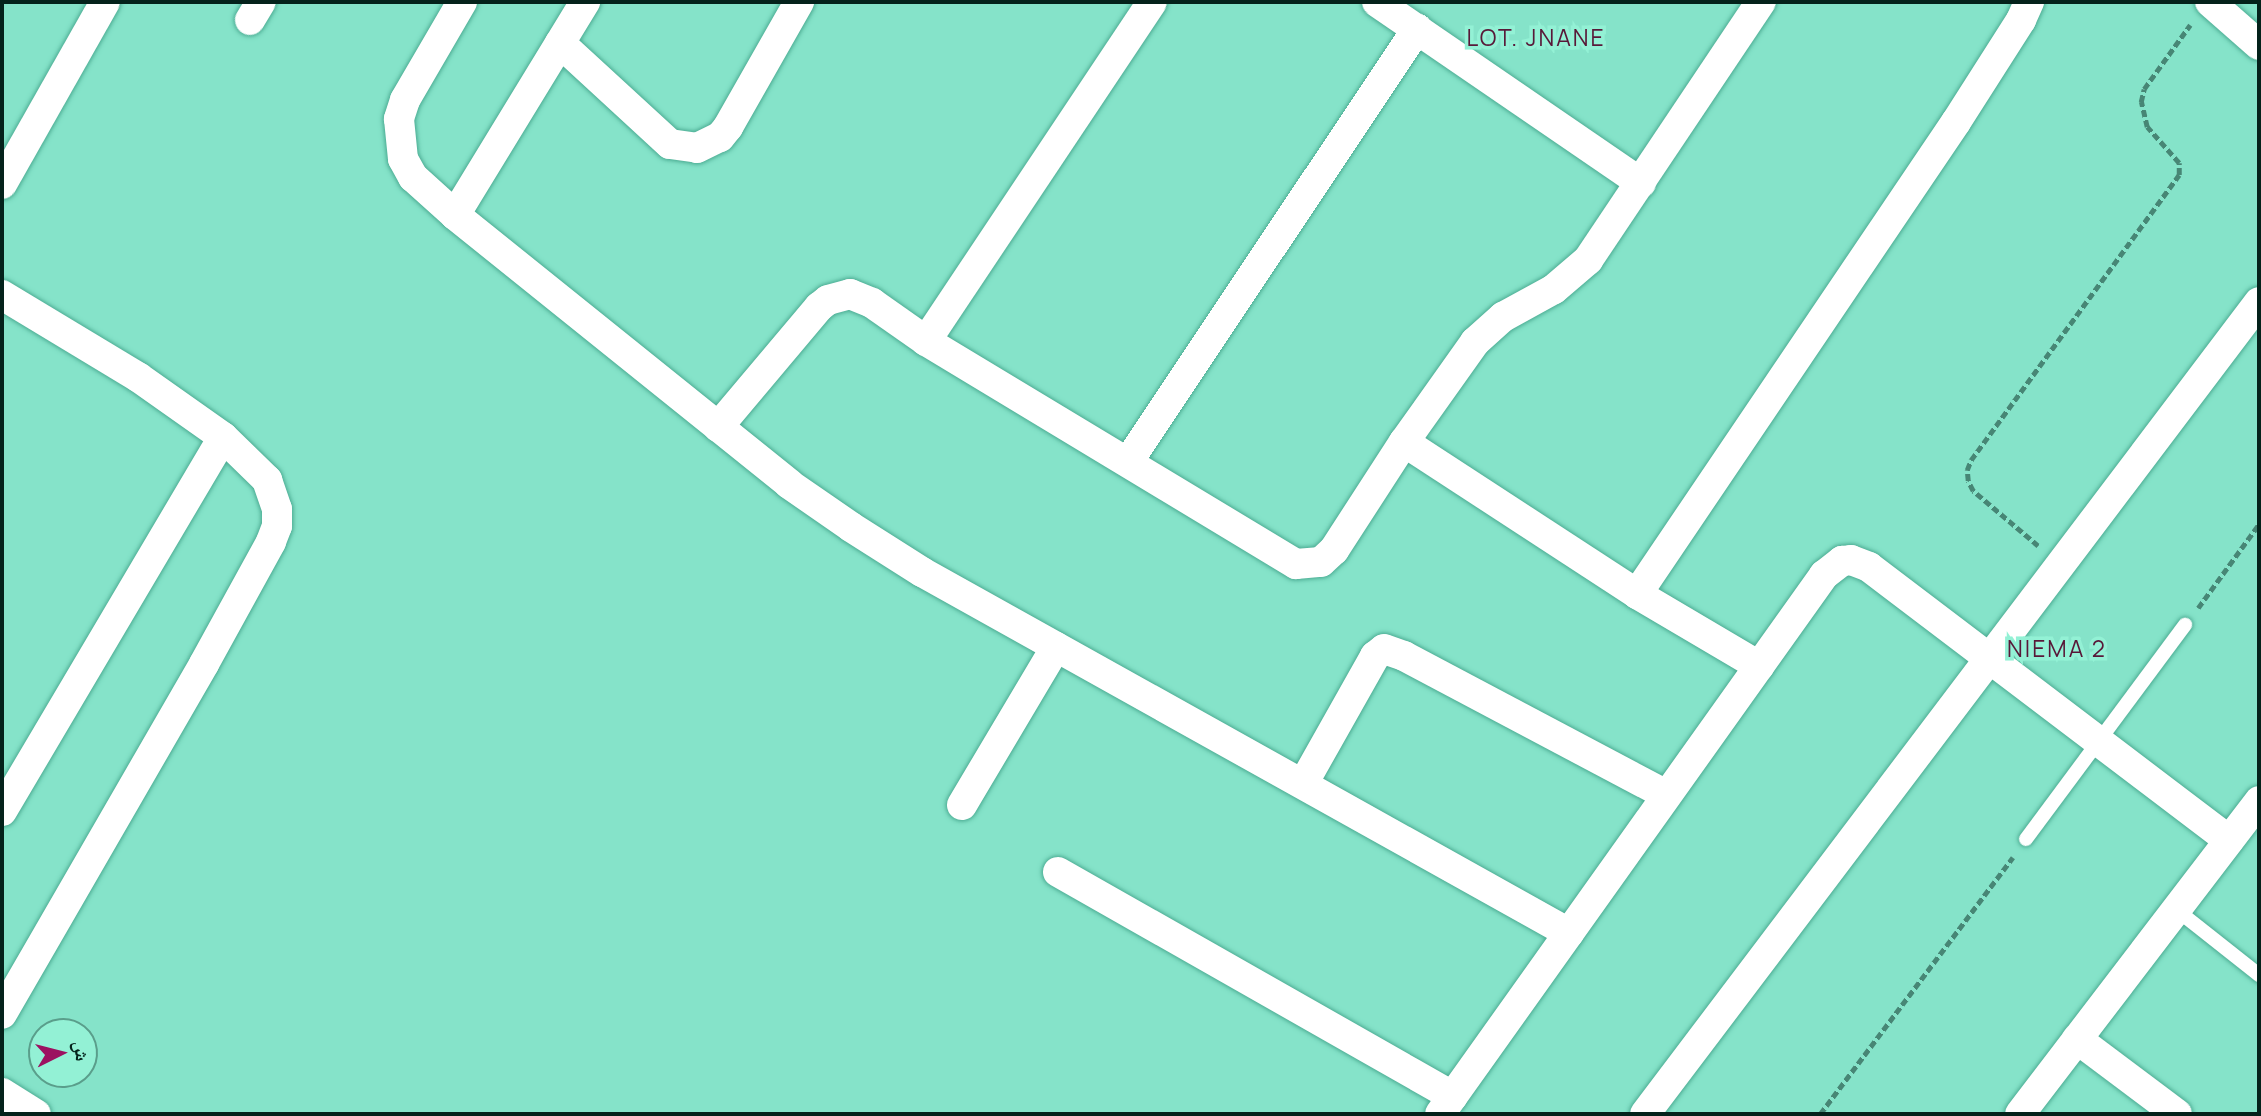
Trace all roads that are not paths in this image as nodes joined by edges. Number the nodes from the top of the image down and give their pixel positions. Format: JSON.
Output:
{"nodes":[{"id":1,"x":105,"y":2,"type":"edge"},
{"id":2,"x":462,"y":2,"type":"edge"},
{"id":3,"x":585,"y":2,"type":"edge"},
{"id":4,"x":799,"y":2,"type":"edge"},
{"id":5,"x":1152,"y":2,"type":"edge"},
{"id":6,"x":1377,"y":2,"type":"edge"},
{"id":7,"x":1761,"y":2,"type":"edge"},
{"id":8,"x":2029,"y":2,"type":"edge"},
{"id":9,"x":2200,"y":13,"type":"edge"},
{"id":10,"x":1418,"y":29,"type":"junction"},
{"id":11,"x":560,"y":43,"type":"junction"},
{"id":12,"x":2259,"y":45,"type":"edge"},
{"id":13,"x":1641,"y":183,"type":"junction"},
{"id":14,"x":2,"y":184,"type":"edge"},
{"id":15,"x":455,"y":215,"type":"junction"},
{"id":16,"x":2,"y":295,"type":"edge"},
{"id":17,"x":2259,"y":302,"type":"edge"},
{"id":18,"x":926,"y":341,"type":"junction"},
{"id":19,"x":718,"y":428,"type":"junction"},
{"id":20,"x":223,"y":437,"type":"junction"},
{"id":21,"x":1404,"y":442,"type":"junction"},
{"id":22,"x":1128,"y":462,"type":"junction"},
{"id":23,"x":1637,"y":594,"type":"junction"},
{"id":24,"x":2185,"y":625,"type":"road end"},
{"id":25,"x":1056,"y":647,"type":"junction"},
{"id":26,"x":1988,"y":657,"type":"junction"},
{"id":27,"x":1759,"y":666,"type":"junction"},
{"id":28,"x":2100,"y":741,"type":"junction"},
{"id":29,"x":1303,"y":784,"type":"junction"},
{"id":30,"x":1667,"y":795,"type":"junction"},
{"id":31,"x":962,"y":805,"type":"dead end"},
{"id":32,"x":2,"y":811,"type":"edge"},
{"id":33,"x":2248,"y":825,"type":"edge"},
{"id":34,"x":2026,"y":839,"type":"road end"},
{"id":35,"x":1058,"y":872,"type":"dead end"},
{"id":36,"x":2177,"y":910,"type":"junction"},
{"id":37,"x":1569,"y":933,"type":"junction"},
{"id":38,"x":2259,"y":975,"type":"edge"},
{"id":39,"x":2,"y":1014,"type":"edge"},
{"id":40,"x":2077,"y":1040,"type":"junction"},
{"id":41,"x":2,"y":1093,"type":"edge"},
{"id":42,"x":1446,"y":1105,"type":"edge"},
{"id":43,"x":36,"y":1114,"type":"edge"},
{"id":44,"x":1645,"y":1114,"type":"edge"},
{"id":45,"x":2020,"y":1114,"type":"edge"},
{"id":46,"x":2177,"y":1114,"type":"edge"}],
"edges":[{"from":1,"to":14,"type":"street"},
{"from":2,"to":15,"type":"street"},
{"from":3,"to":11,"type":"street"},
{"from":4,"to":11,"type":"street"},
{"from":5,"to":18,"type":"street"},
{"from":6,"to":10,"type":"street"},
{"from":7,"to":13,"type":"street"},
{"from":8,"to":23,"type":"street"},
{"from":9,"to":12,"type":"street"},
{"from":10,"to":13,"type":"street"},
{"from":10,"to":22,"type":"street"},
{"from":11,"to":15,"type":"street"},
{"from":13,"to":21,"type":"street"},
{"from":15,"to":19,"type":"street"},
{"from":16,"to":20,"type":"street"},
{"from":17,"to":26,"type":"street"},
{"from":18,"to":19,"type":"street"},
{"from":18,"to":22,"type":"street"},
{"from":19,"to":25,"type":"street"},
{"from":20,"to":32,"type":"street"},
{"from":20,"to":39,"type":"street"},
{"from":21,"to":22,"type":"street"},
{"from":21,"to":23,"type":"street"},
{"from":23,"to":27,"type":"street"},
{"from":24,"to":28,"type":"lane"},
{"from":25,"to":29,"type":"street"},
{"from":25,"to":31,"type":"street"},
{"from":26,"to":27,"type":"street"},
{"from":26,"to":28,"type":"street"},
{"from":26,"to":44,"type":"street"},
{"from":27,"to":30,"type":"street"},
{"from":28,"to":33,"type":"street"},
{"from":28,"to":34,"type":"lane"},
{"from":29,"to":30,"type":"street"},
{"from":29,"to":37,"type":"street"},
{"from":30,"to":37,"type":"street"},
{"from":33,"to":36,"type":"street"},
{"from":35,"to":42,"type":"street"},
{"from":36,"to":38,"type":"lane"},
{"from":36,"to":40,"type":"street"},
{"from":37,"to":42,"type":"street"},
{"from":40,"to":45,"type":"street"},
{"from":40,"to":46,"type":"street"},
{"from":41,"to":43,"type":"street"}]}
